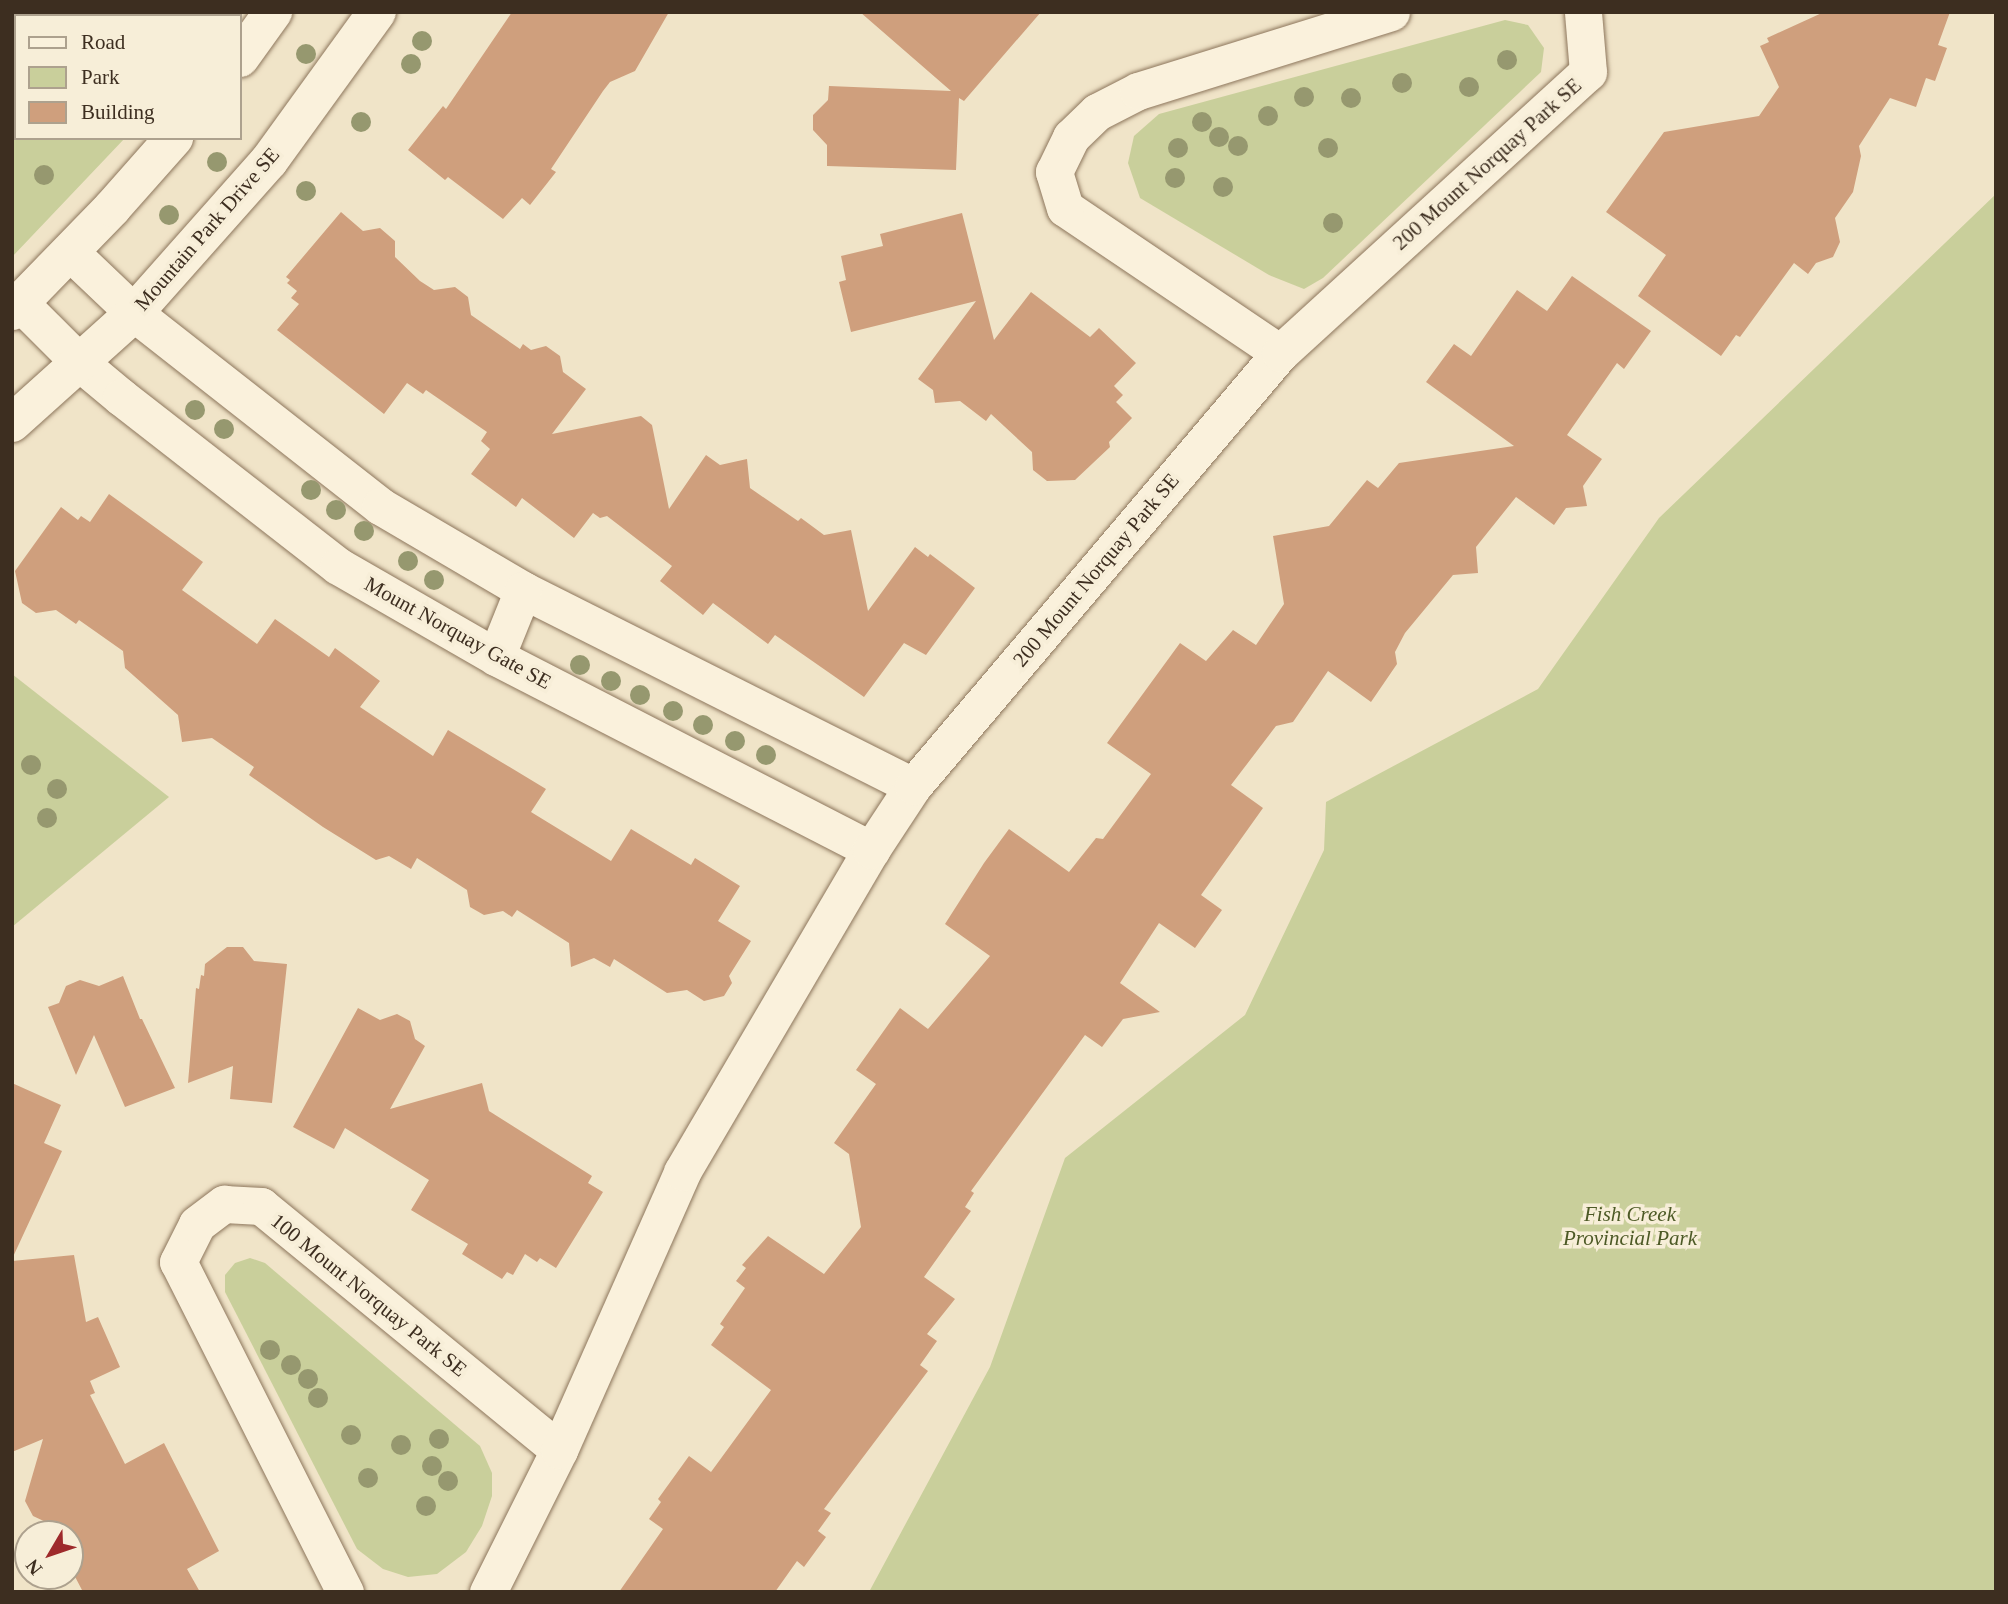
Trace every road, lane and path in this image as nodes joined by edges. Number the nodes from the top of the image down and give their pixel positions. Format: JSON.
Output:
{"nodes":[{"id":1,"x":273,"y":12,"type":"edge"},
{"id":2,"x":377,"y":12,"type":"edge"},
{"id":3,"x":1391,"y":12,"type":"edge"},
{"id":4,"x":1583,"y":12,"type":"edge"},
{"id":5,"x":242,"y":55,"type":"edge"},
{"id":6,"x":172,"y":140,"type":"edge"},
{"id":7,"x":70,"y":252,"type":"junction"},
{"id":8,"x":16,"y":307,"type":"edge"},
{"id":9,"x":134,"y":313,"type":"junction"},
{"id":10,"x":1280,"y":353,"type":"junction"},
{"id":11,"x":79,"y":362,"type":"junction"},
{"id":12,"x":12,"y":423,"type":"edge"},
{"id":13,"x":523,"y":590,"type":"junction"},
{"id":14,"x":496,"y":657,"type":"junction"},
{"id":15,"x":913,"y":786,"type":"junction"},
{"id":16,"x":871,"y":850,"type":"junction"},
{"id":17,"x":559,"y":1450,"type":"junction"},
{"id":18,"x":345,"y":1592,"type":"edge"},
{"id":19,"x":488,"y":1592,"type":"edge"}],
"edges":[{"from":1,"to":5,"type":"street"},
{"from":2,"to":9,"type":"street","name":"Mountain Park Drive SE"},
{"from":3,"to":10,"type":"street"},
{"from":4,"to":10,"type":"street","name":"200 Mount Norquay Park SE"},
{"from":6,"to":7,"type":"street"},
{"from":7,"to":8,"type":"street"},
{"from":7,"to":9,"type":"street"},
{"from":8,"to":11,"type":"street","name":"Mount Norquay Gate SE"},
{"from":9,"to":11,"type":"street","name":"Mountain Park Drive SE"},
{"from":9,"to":13,"type":"street"},
{"from":10,"to":15,"type":"street","name":"200 Mount Norquay Park SE"},
{"from":11,"to":12,"type":"street","name":"Mountain Park Drive SE"},
{"from":11,"to":14,"type":"street","name":"Mount Norquay Gate SE"},
{"from":13,"to":14,"type":"street"},
{"from":13,"to":15,"type":"street"},
{"from":14,"to":16,"type":"street","name":"Mount Norquay Gate SE"},
{"from":15,"to":16,"type":"street","name":"200 Mount Norquay Park SE"},
{"from":16,"to":17,"type":"street"},
{"from":17,"to":18,"type":"street","name":"100 Mount Norquay Park SE"},
{"from":17,"to":19,"type":"street"}]}
